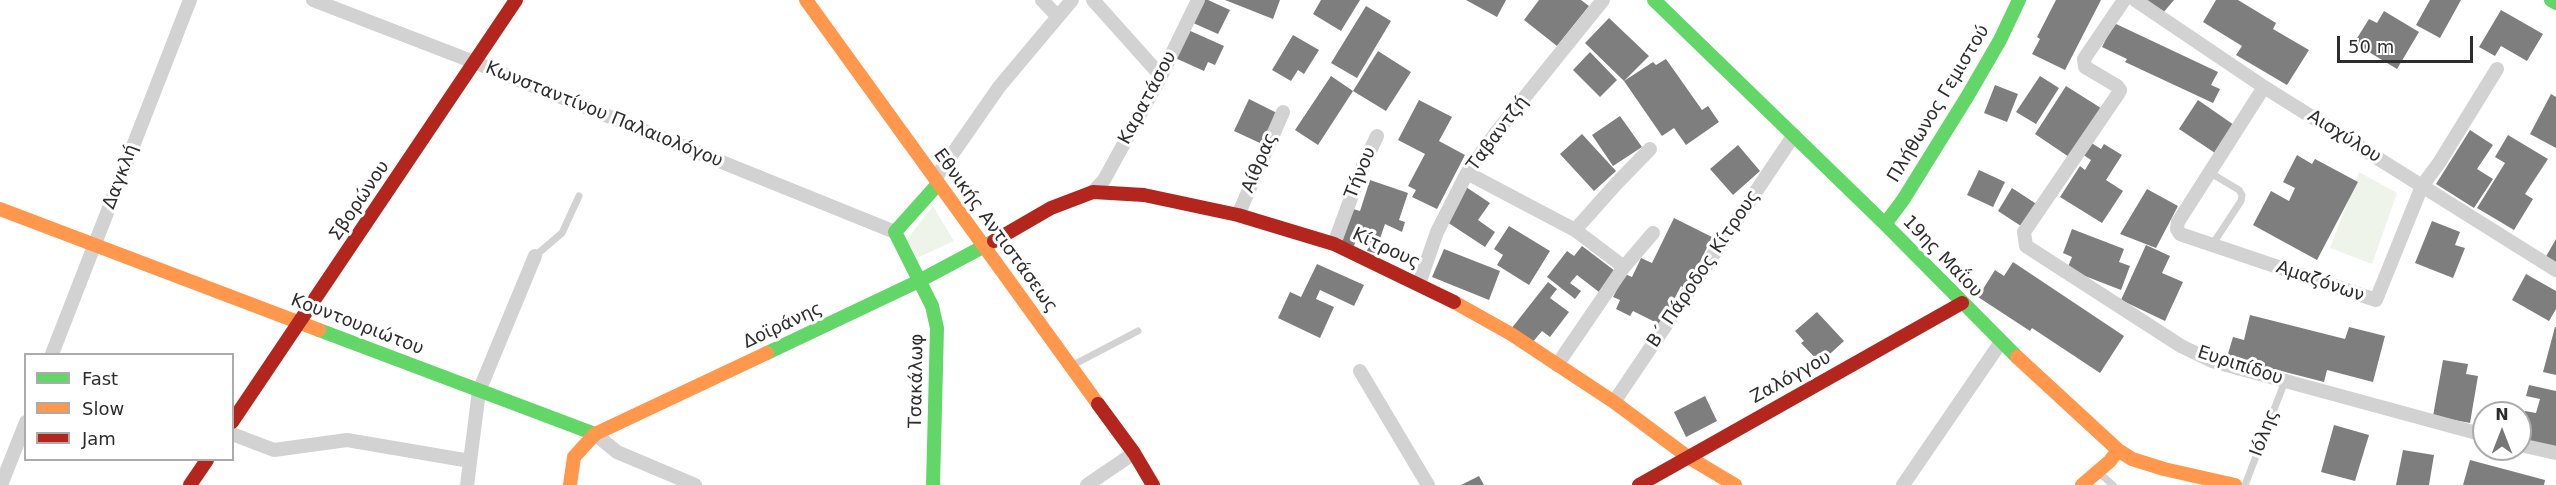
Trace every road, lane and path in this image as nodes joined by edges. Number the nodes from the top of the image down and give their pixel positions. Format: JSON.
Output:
{"nodes":[{"id":1,"x":190,"y":0,"type":"edge"},
{"id":2,"x":313,"y":0,"type":"edge"},
{"id":3,"x":516,"y":0,"type":"edge"},
{"id":4,"x":806,"y":0,"type":"edge"},
{"id":5,"x":1042,"y":0,"type":"edge"},
{"id":6,"x":1072,"y":0,"type":"edge"},
{"id":7,"x":1093,"y":0,"type":"edge"},
{"id":8,"x":1198,"y":0,"type":"edge"},
{"id":9,"x":1603,"y":0,"type":"edge"},
{"id":10,"x":1654,"y":0,"type":"edge"},
{"id":11,"x":2019,"y":0,"type":"edge"},
{"id":12,"x":2124,"y":0,"type":"edge"},
{"id":13,"x":2135,"y":0,"type":"edge"},
{"id":14,"x":2551,"y":0,"type":"edge"},
{"id":15,"x":2556,"y":3,"type":"edge"},
{"id":16,"x":1058,"y":16,"type":"junction"},
{"id":17,"x":474,"y":62,"type":"junction"},
{"id":18,"x":2497,"y":69,"type":"dead end"},
{"id":19,"x":1161,"y":76,"type":"junction"},
{"id":20,"x":2264,"y":87,"type":"junction"},
{"id":21,"x":1282,"y":112,"type":"dead end"},
{"id":22,"x":1794,"y":135,"type":"junction"},
{"id":23,"x":1377,"y":136,"type":"dead end"},
{"id":24,"x":1650,"y":149,"type":"dead end"},
{"id":25,"x":2208,"y":172,"type":"junction"},
{"id":26,"x":1467,"y":173,"type":"junction"},
{"id":27,"x":937,"y":182,"type":"junction"},
{"id":28,"x":2422,"y":186,"type":"junction"},
{"id":29,"x":1093,"y":192,"type":"junction"},
{"id":30,"x":579,"y":196,"type":"dead end"},
{"id":31,"x":0,"y":209,"type":"edge"},
{"id":32,"x":1238,"y":215,"type":"junction"},
{"id":33,"x":1885,"y":224,"type":"junction"},
{"id":34,"x":1575,"y":230,"type":"junction"},
{"id":35,"x":895,"y":232,"type":"junction"},
{"id":36,"x":1653,"y":233,"type":"dead end"},
{"id":37,"x":1334,"y":244,"type":"junction"},
{"id":38,"x":95,"y":245,"type":"junction"},
{"id":39,"x":2212,"y":245,"type":"junction"},
{"id":40,"x":985,"y":247,"type":"junction"},
{"id":41,"x":535,"y":256,"type":"joint"},
{"id":42,"x":1624,"y":267,"type":"junction"},
{"id":43,"x":2556,"y":270,"type":"edge"},
{"id":44,"x":918,"y":281,"type":"junction"},
{"id":45,"x":1419,"y":284,"type":"junction"},
{"id":46,"x":1962,"y":303,"type":"junction"},
{"id":47,"x":299,"y":323,"type":"junction"},
{"id":48,"x":1138,"y":331,"type":"dead end"},
{"id":49,"x":2001,"y":342,"type":"junction"},
{"id":50,"x":52,"y":353,"type":"edge"},
{"id":51,"x":1557,"y":365,"type":"junction"},
{"id":52,"x":1071,"y":366,"type":"junction"},
{"id":53,"x":1360,"y":371,"type":"dead end"},
{"id":54,"x":2285,"y":381,"type":"junction"},
{"id":55,"x":479,"y":391,"type":"junction"},
{"id":56,"x":1614,"y":402,"type":"junction"},
{"id":57,"x":234,"y":419,"type":"edge"},
{"id":58,"x":24,"y":427,"type":"edge"},
{"id":59,"x":2472,"y":432,"type":"edge"},
{"id":60,"x":596,"y":434,"type":"junction"},
{"id":61,"x":234,"y":435,"type":"edge"},
{"id":62,"x":2532,"y":448,"type":"edge"},
{"id":63,"x":2118,"y":450,"type":"junction"},
{"id":64,"x":1134,"y":453,"type":"junction"},
{"id":65,"x":2556,"y":453,"type":"edge"},
{"id":66,"x":1688,"y":457,"type":"junction"},
{"id":67,"x":206,"y":461,"type":"edge"},
{"id":68,"x":470,"y":461,"type":"junction"},
{"id":69,"x":2097,"y":472,"type":"junction"},
{"id":70,"x":1,"y":485,"type":"edge"},
{"id":71,"x":190,"y":485,"type":"edge"},
{"id":72,"x":467,"y":485,"type":"edge"},
{"id":73,"x":570,"y":485,"type":"edge"},
{"id":74,"x":695,"y":485,"type":"edge"},
{"id":75,"x":933,"y":485,"type":"edge"},
{"id":76,"x":1087,"y":485,"type":"edge"},
{"id":77,"x":1153,"y":485,"type":"edge"},
{"id":78,"x":1428,"y":485,"type":"edge"},
{"id":79,"x":1639,"y":485,"type":"edge"},
{"id":80,"x":1735,"y":485,"type":"edge"},
{"id":81,"x":1903,"y":485,"type":"edge"},
{"id":82,"x":2082,"y":485,"type":"edge"},
{"id":83,"x":2113,"y":485,"type":"edge"},
{"id":84,"x":2235,"y":485,"type":"edge"},
{"id":85,"x":2245,"y":485,"type":"edge"}],
"edges":[{"from":1,"to":38,"type":"street","name":"Δαγκλή"},
{"from":2,"to":17,"type":"street","name":"Κωνσταντίνου Παλαιολόγου"},
{"from":3,"to":17,"type":"street","name":"Σβορώνου"},
{"from":4,"to":27,"type":"street","name":"Εθνικής Αντιστάσεως"},
{"from":5,"to":16,"type":"street"},
{"from":6,"to":16,"type":"street"},
{"from":7,"to":19,"type":"street"},
{"from":8,"to":19,"type":"street","name":"Καρατάσου"},
{"from":9,"to":26,"type":"street","name":"Ταβαντζή"},
{"from":10,"to":22,"type":"street","name":"19ης Μαΐου"},
{"from":11,"to":33,"type":"street","name":"Πλήθωνος Γεμιστού"},
{"from":12,"to":54,"type":"street","name":"Ευριπίδου"},
{"from":13,"to":20,"type":"street","name":"Αισχύλου"},
{"from":14,"to":15,"type":"street"},
{"from":16,"to":27,"type":"street"},
{"from":17,"to":35,"type":"street","name":"Κωνσταντίνου Παλαιολόγου"},
{"from":17,"to":47,"type":"street","name":"Σβορώνου"},
{"from":18,"to":28,"type":"street","name":"Αμαζόνων"},
{"from":19,"to":29,"type":"street","name":"Καρατάσου"},
{"from":20,"to":25,"type":"street","name":"Αμαζόνων"},
{"from":20,"to":28,"type":"street","name":"Αισχύλου"},
{"from":21,"to":32,"type":"street","name":"Αίθρας"},
{"from":22,"to":33,"type":"street","name":"19ης Μαΐου"},
{"from":22,"to":56,"type":"street","name":"Β΄ Πάροδος Κίτρους"},
{"from":23,"to":37,"type":"street","name":"Τήνου"},
{"from":24,"to":34,"type":"street"},
{"from":25,"to":39,"type":"lane"},
{"from":25,"to":39,"type":"street","name":"Αμαζόνων"},
{"from":26,"to":34,"type":"street"},
{"from":26,"to":45,"type":"street","name":"Ταβαντζή"},
{"from":27,"to":35,"type":"street"},
{"from":27,"to":40,"type":"street","name":"Εθνικής Αντιστάσεως"},
{"from":28,"to":39,"type":"street","name":"Αμαζόνων"},
{"from":28,"to":43,"type":"street","name":"Αισχύλου"},
{"from":29,"to":32,"type":"street","name":"Κίτρους"},
{"from":29,"to":40,"type":"street","name":"Κίτρους"},
{"from":30,"to":41,"type":"lane"},
{"from":31,"to":38,"type":"street","name":"Κουντουριώτου"},
{"from":32,"to":37,"type":"street","name":"Κίτρους"},
{"from":33,"to":46,"type":"street","name":"19ης Μαΐου"},
{"from":34,"to":42,"type":"street"},
{"from":35,"to":44,"type":"street","name":"Τσακάλωφ"},
{"from":36,"to":42,"type":"street"},
{"from":37,"to":45,"type":"street","name":"Κίτρους"},
{"from":38,"to":47,"type":"street","name":"Κουντουριώτου"},
{"from":38,"to":50,"type":"street","name":"Δαγκλή"},
{"from":40,"to":44,"type":"street","name":"Δοϊράνης"},
{"from":40,"to":52,"type":"street","name":"Εθνικής Αντιστάσεως"},
{"from":41,"to":55,"type":"street"},
{"from":42,"to":51,"type":"street"},
{"from":44,"to":60,"type":"street","name":"Δοϊράνης"},
{"from":44,"to":75,"type":"street","name":"Τσακάλωφ"},
{"from":45,"to":51,"type":"street","name":"Κίτρους"},
{"from":46,"to":49,"type":"street","name":"19ης Μαΐου"},
{"from":46,"to":66,"type":"street","name":"Ζαλόγγου"},
{"from":47,"to":55,"type":"street","name":"Κουντουριώτου"},
{"from":47,"to":57,"type":"street","name":"Σβορώνου"},
{"from":48,"to":52,"type":"lane"},
{"from":49,"to":63,"type":"street","name":"19ης Μαΐου"},
{"from":49,"to":81,"type":"street"},
{"from":51,"to":56,"type":"street","name":"Κίτρους"},
{"from":52,"to":64,"type":"street","name":"Εθνικής Αντιστάσεως"},
{"from":53,"to":78,"type":"street"},
{"from":54,"to":59,"type":"street","name":"Ευριπίδου"},
{"from":54,"to":85,"type":"lane","name":"Ιόλης"},
{"from":55,"to":60,"type":"street","name":"Κουντουριώτου"},
{"from":55,"to":68,"type":"street"},
{"from":56,"to":66,"type":"street","name":"Κίτρους"},
{"from":58,"to":70,"type":"street"},
{"from":60,"to":73,"type":"street"},
{"from":60,"to":74,"type":"street","name":"Κουντουριώτου"},
{"from":61,"to":68,"type":"street"},
{"from":62,"to":65,"type":"street"},
{"from":63,"to":69,"type":"street"},
{"from":63,"to":84,"type":"street","name":"19ης Μαΐου"},
{"from":64,"to":76,"type":"street"},
{"from":64,"to":77,"type":"street","name":"Εθνικής Αντιστάσεως"},
{"from":66,"to":79,"type":"street","name":"Ζαλόγγου"},
{"from":66,"to":80,"type":"street","name":"Κίτρους"},
{"from":67,"to":71,"type":"street"},
{"from":68,"to":72,"type":"street"},
{"from":69,"to":82,"type":"street"},
{"from":69,"to":83,"type":"lane"}]}
